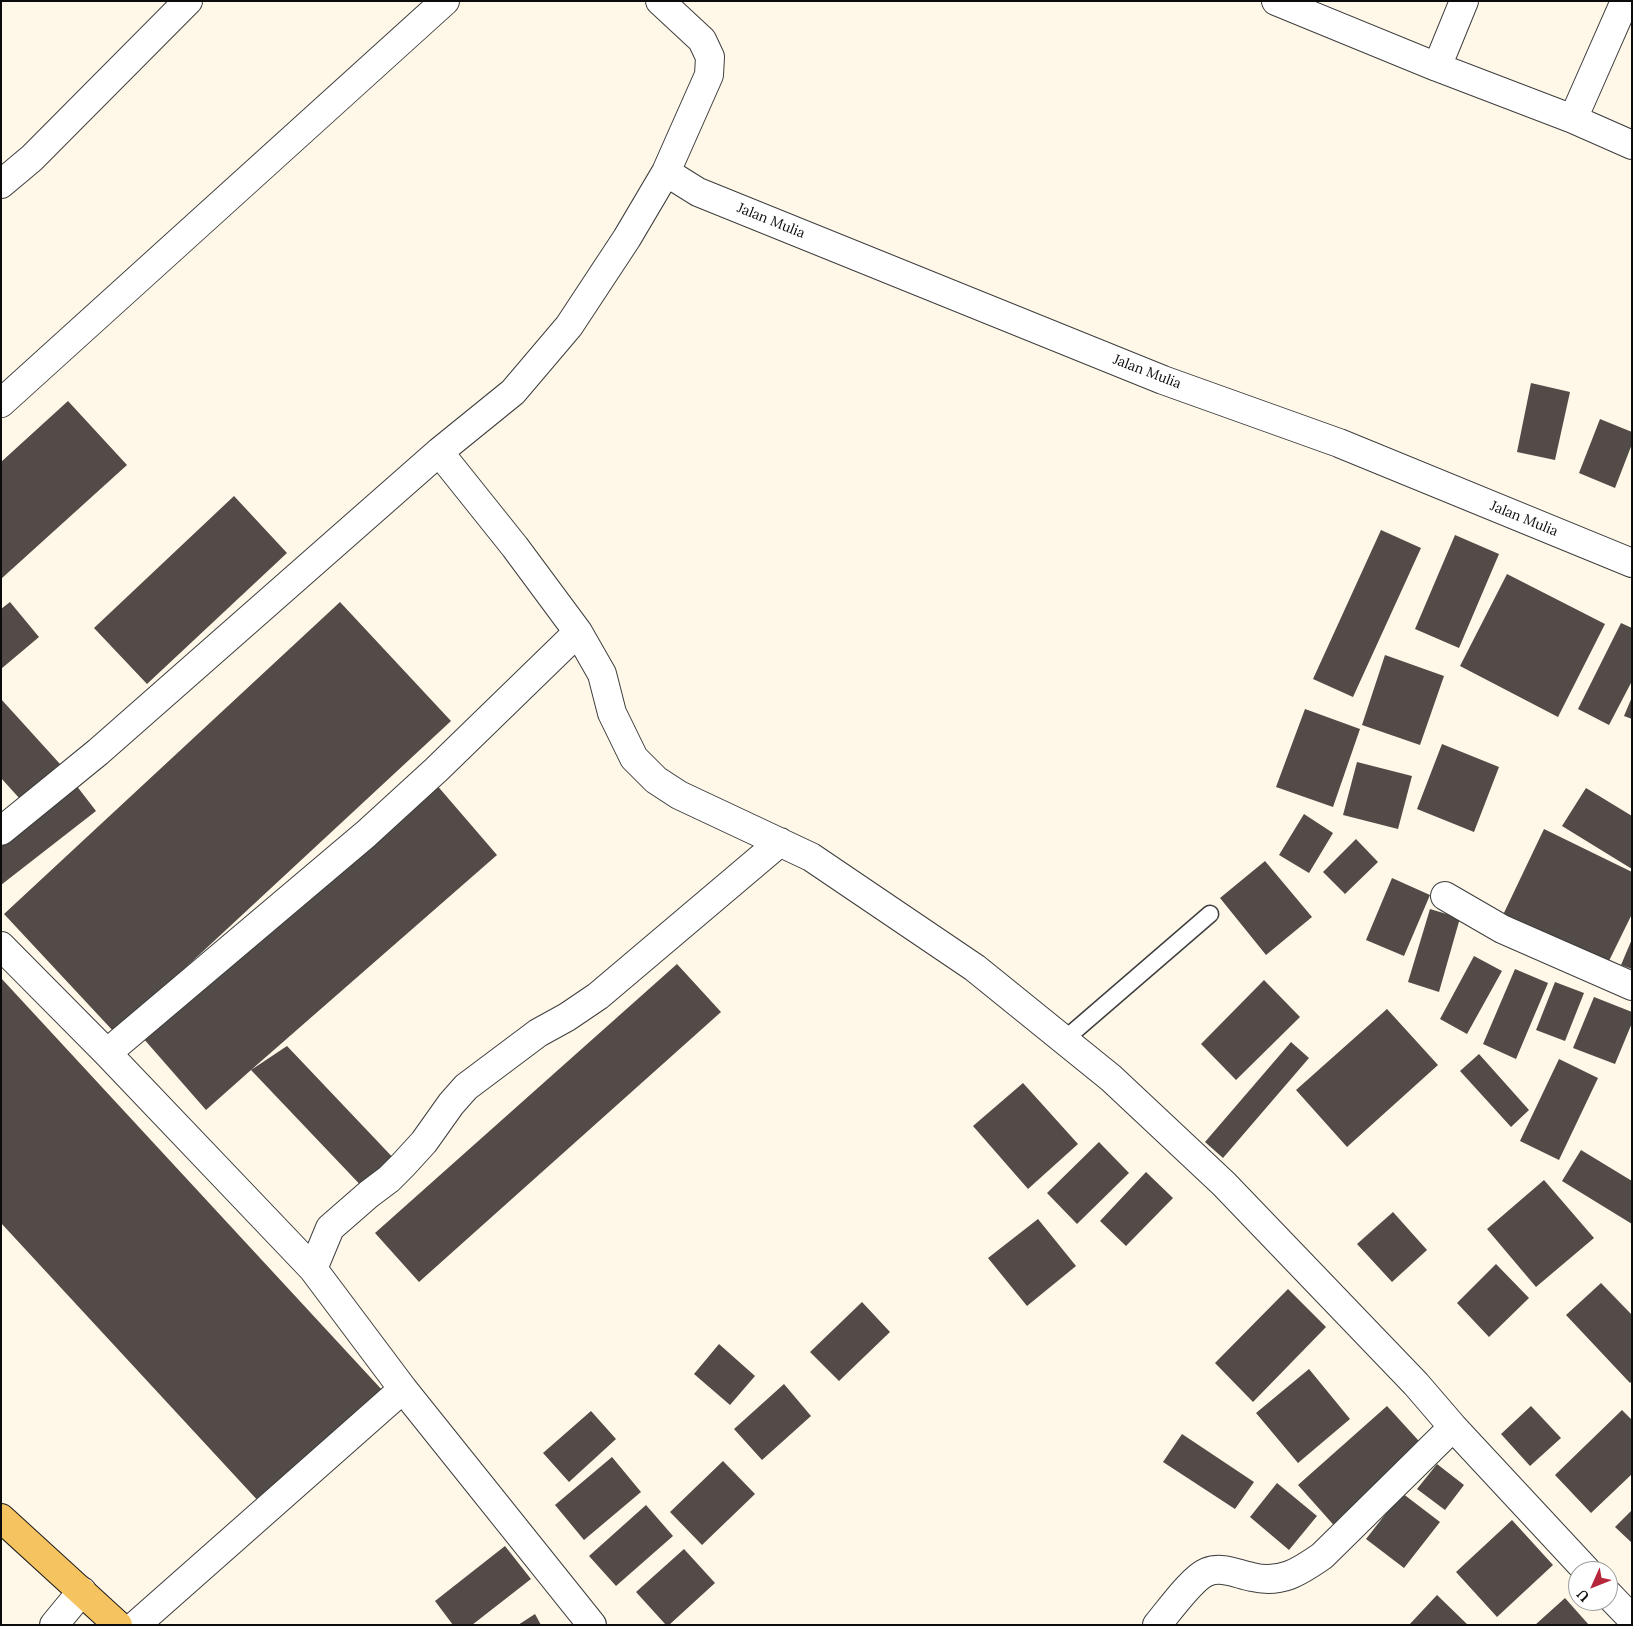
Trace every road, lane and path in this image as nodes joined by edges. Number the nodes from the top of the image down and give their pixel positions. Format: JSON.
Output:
{"nodes":[{"id":1,"x":188,"y":1,"type":"edge"},
{"id":2,"x":445,"y":1,"type":"edge"},
{"id":3,"x":660,"y":1,"type":"edge"},
{"id":4,"x":1276,"y":1,"type":"edge"},
{"id":5,"x":1464,"y":1,"type":"edge"},
{"id":6,"x":1625,"y":1,"type":"edge"},
{"id":7,"x":1437,"y":67,"type":"junction"},
{"id":8,"x":1573,"y":119,"type":"junction"},
{"id":9,"x":1632,"y":145,"type":"edge"},
{"id":10,"x":666,"y":172,"type":"junction"},
{"id":11,"x":1,"y":184,"type":"edge"},
{"id":12,"x":1,"y":402,"type":"edge"},
{"id":13,"x":439,"y":452,"type":"junction"},
{"id":14,"x":1632,"y":563,"type":"edge"},
{"id":15,"x":578,"y":632,"type":"junction"},
{"id":16,"x":1,"y":831,"type":"edge"},
{"id":17,"x":780,"y":842,"type":"junction"},
{"id":18,"x":1445,"y":896,"type":"dead end"},
{"id":19,"x":1210,"y":914,"type":"dead end"},
{"id":20,"x":1,"y":946,"type":"edge"},
{"id":21,"x":1632,"y":986,"type":"edge"},
{"id":22,"x":1064,"y":1040,"type":"junction"},
{"id":23,"x":107,"y":1053,"type":"junction"},
{"id":24,"x":313,"y":1269,"type":"junction"},
{"id":25,"x":403,"y":1389,"type":"junction"},
{"id":26,"x":1453,"y":1427,"type":"junction"},
{"id":27,"x":1,"y":1518,"type":"edge"},
{"id":28,"x":1578,"y":1561,"type":"edge"},
{"id":29,"x":82,"y":1591,"type":"junction"},
{"id":30,"x":1618,"y":1604,"type":"edge"},
{"id":31,"x":1632,"y":1619,"type":"edge"},
{"id":32,"x":54,"y":1625,"type":"edge"},
{"id":33,"x":118,"y":1625,"type":"edge"},
{"id":34,"x":136,"y":1625,"type":"edge"},
{"id":35,"x":592,"y":1625,"type":"edge"},
{"id":36,"x":1157,"y":1625,"type":"edge"}],
"edges":[{"from":1,"to":11,"type":"street"},
{"from":2,"to":12,"type":"street"},
{"from":3,"to":10,"type":"street"},
{"from":4,"to":7,"type":"street"},
{"from":5,"to":7,"type":"street"},
{"from":6,"to":8,"type":"street"},
{"from":7,"to":8,"type":"street"},
{"from":8,"to":9,"type":"street"},
{"from":10,"to":13,"type":"street"},
{"from":10,"to":14,"type":"street","name":"Jalan Mulia"},
{"from":13,"to":15,"type":"street"},
{"from":13,"to":16,"type":"street"},
{"from":15,"to":17,"type":"street"},
{"from":15,"to":23,"type":"street"},
{"from":17,"to":22,"type":"street"},
{"from":17,"to":24,"type":"street"},
{"from":18,"to":21,"type":"street"},
{"from":19,"to":22,"type":"lane"},
{"from":20,"to":23,"type":"street"},
{"from":22,"to":26,"type":"street"},
{"from":23,"to":24,"type":"street"},
{"from":24,"to":25,"type":"street"},
{"from":25,"to":34,"type":"street"},
{"from":25,"to":35,"type":"street"},
{"from":26,"to":28,"type":"street"},
{"from":26,"to":36,"type":"street"},
{"from":27,"to":29,"type":"main road"},
{"from":29,"to":32,"type":"street"},
{"from":29,"to":33,"type":"main road"},
{"from":30,"to":31,"type":"street"}]}
